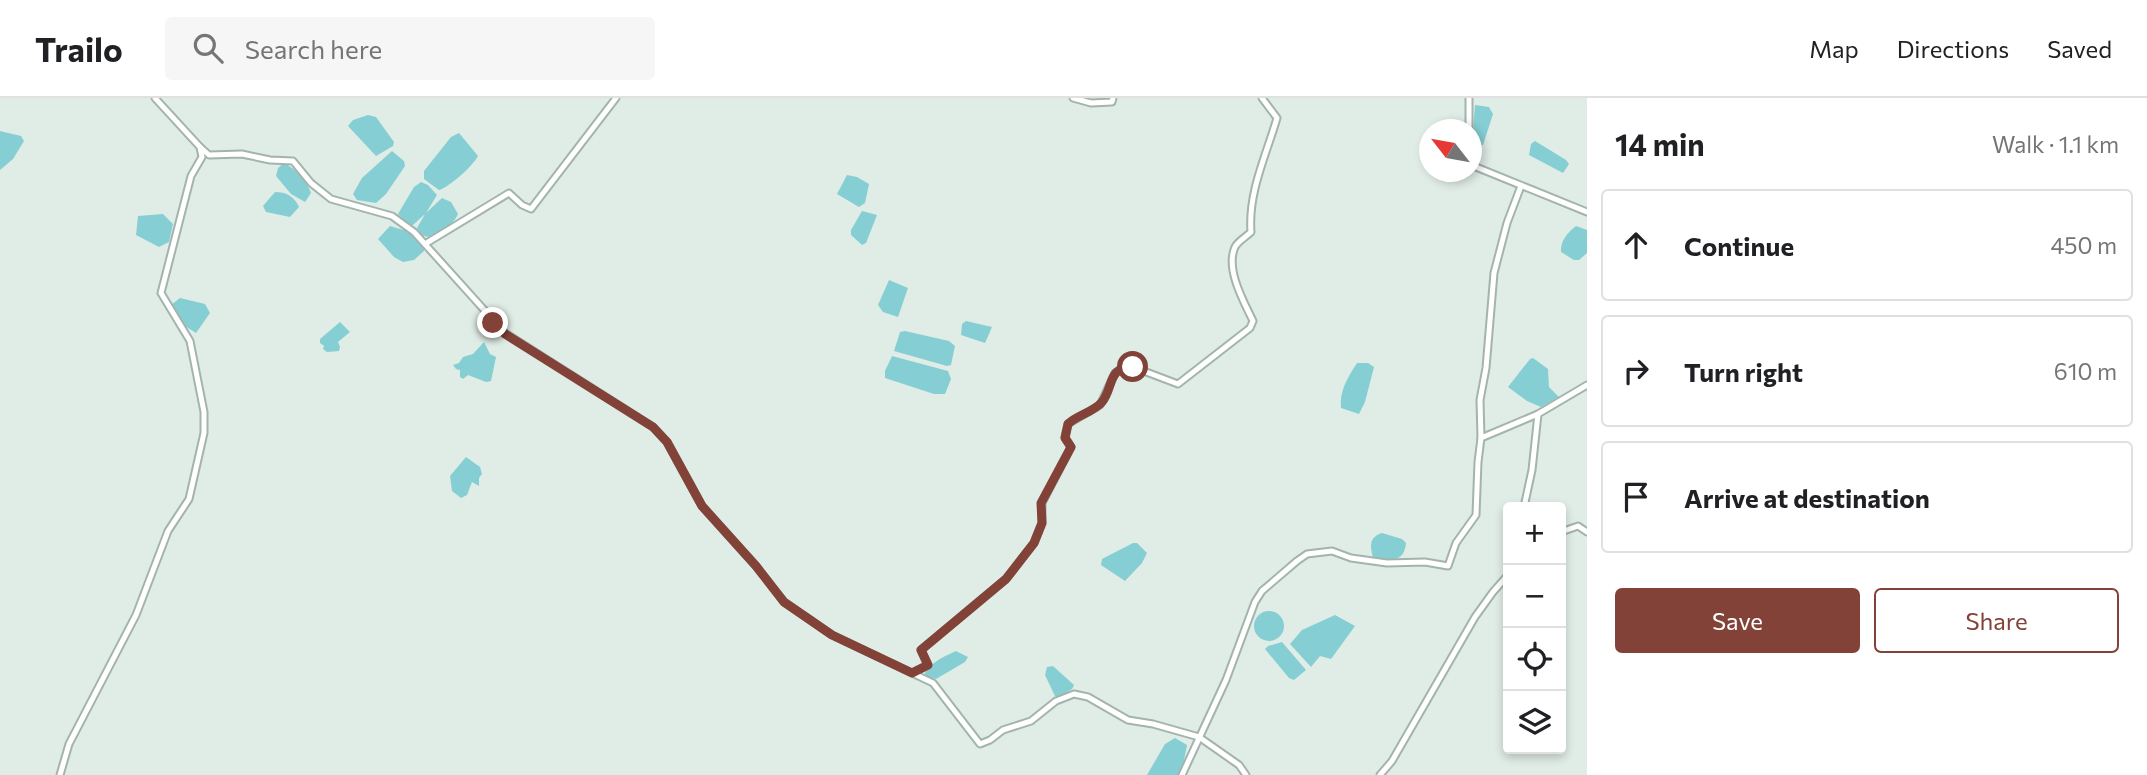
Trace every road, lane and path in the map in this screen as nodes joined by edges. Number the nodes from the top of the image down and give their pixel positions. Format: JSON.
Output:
{"nodes":[{"id":1,"x":155,"y":98,"type":"edge"},
{"id":2,"x":616,"y":98,"type":"edge"},
{"id":3,"x":1073,"y":98,"type":"edge"},
{"id":4,"x":1113,"y":98,"type":"edge"},
{"id":5,"x":1262,"y":98,"type":"edge"},
{"id":6,"x":1469,"y":98,"type":"edge"},
{"id":7,"x":1469,"y":119,"type":"edge"},
{"id":8,"x":200,"y":147,"type":"junction"},
{"id":9,"x":1482,"y":170,"type":"edge"},
{"id":10,"x":1521,"y":186,"type":"junction"},
{"id":11,"x":1587,"y":212,"type":"edge"},
{"id":12,"x":425,"y":244,"type":"junction"},
{"id":13,"x":1587,"y":385,"type":"edge"},
{"id":14,"x":1538,"y":414,"type":"junction"},
{"id":15,"x":1481,"y":438,"type":"junction"},
{"id":16,"x":1525,"y":502,"type":"edge"},
{"id":17,"x":1566,"y":530,"type":"edge"},
{"id":18,"x":1587,"y":532,"type":"edge"},
{"id":19,"x":1503,"y":581,"type":"edge"},
{"id":20,"x":912,"y":673,"type":"junction"},
{"id":21,"x":1199,"y":737,"type":"junction"},
{"id":22,"x":60,"y":775,"type":"edge"},
{"id":23,"x":1182,"y":775,"type":"edge"},
{"id":24,"x":1246,"y":775,"type":"edge"},
{"id":25,"x":1380,"y":775,"type":"edge"}],
"edges":[{"from":1,"to":8,"type":"street"},
{"from":2,"to":12,"type":"street"},
{"from":3,"to":4,"type":"street"},
{"from":5,"to":20,"type":"street"},
{"from":6,"to":7,"type":"street"},
{"from":8,"to":12,"type":"street"},
{"from":8,"to":22,"type":"street"},
{"from":9,"to":10,"type":"street"},
{"from":10,"to":11,"type":"street"},
{"from":10,"to":15,"type":"street"},
{"from":12,"to":20,"type":"street"},
{"from":13,"to":14,"type":"street"},
{"from":14,"to":15,"type":"street"},
{"from":14,"to":16,"type":"street"},
{"from":15,"to":21,"type":"street"},
{"from":17,"to":18,"type":"street"},
{"from":19,"to":25,"type":"street"},
{"from":20,"to":21,"type":"street"},
{"from":21,"to":23,"type":"street"},
{"from":21,"to":24,"type":"street"}]}
